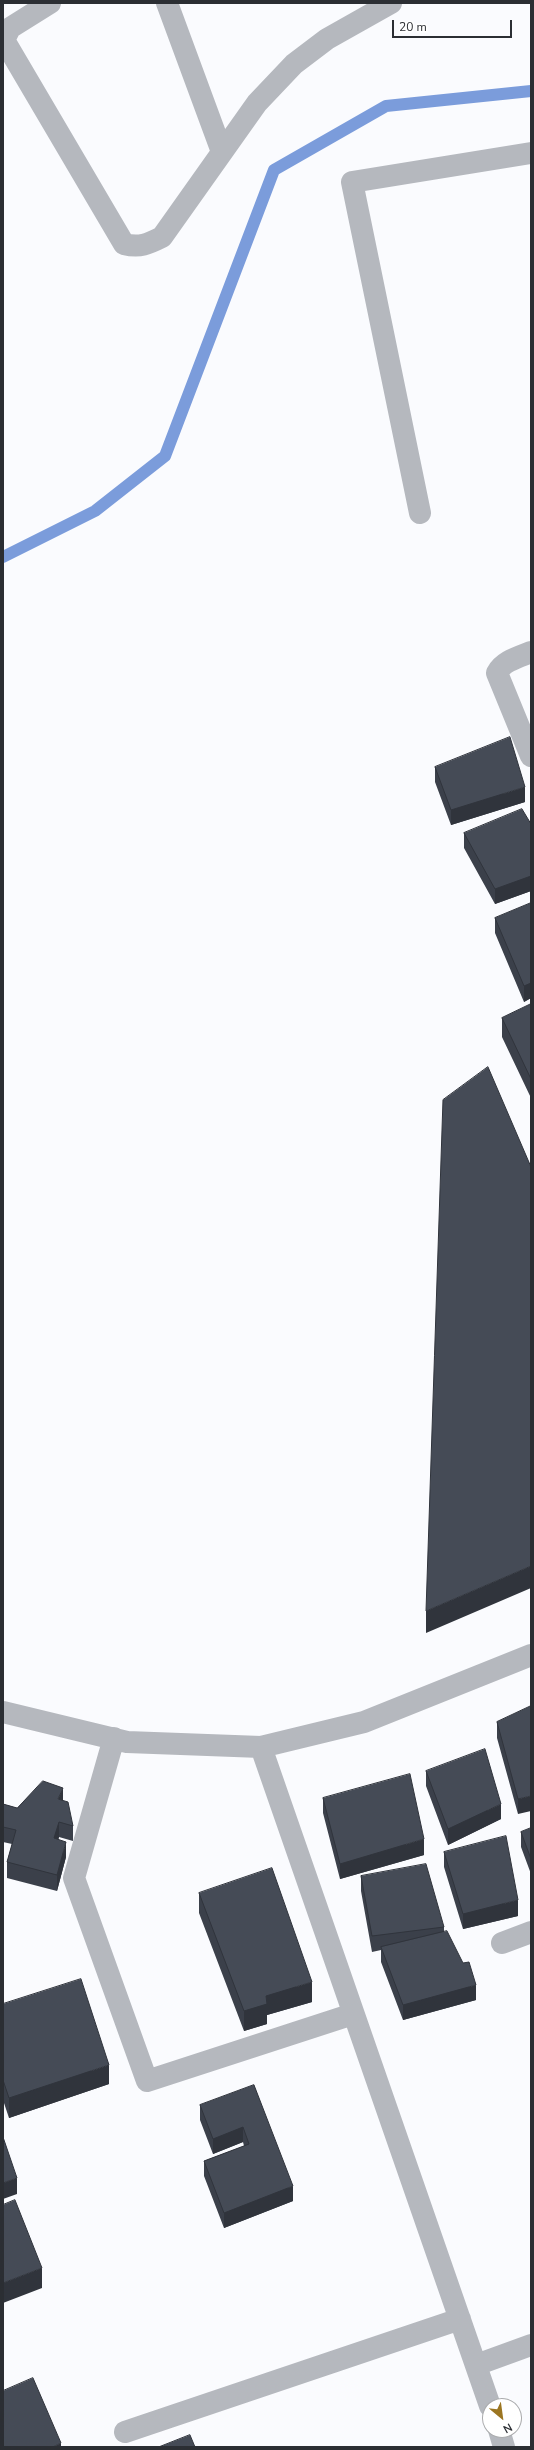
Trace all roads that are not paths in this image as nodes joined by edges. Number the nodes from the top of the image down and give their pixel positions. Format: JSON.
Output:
{"nodes":[{"id":1,"x":50,"y":3,"type":"edge"},
{"id":2,"x":167,"y":3,"type":"edge"},
{"id":3,"x":391,"y":3,"type":"edge"},
{"id":4,"x":222,"y":152,"type":"junction"},
{"id":5,"x":531,"y":153,"type":"edge"},
{"id":6,"x":420,"y":513,"type":"dead end"},
{"id":7,"x":531,"y":652,"type":"edge"},
{"id":8,"x":531,"y":756,"type":"edge"},
{"id":9,"x":531,"y":1655,"type":"edge"},
{"id":10,"x":3,"y":1712,"type":"edge"},
{"id":11,"x":114,"y":1738,"type":"junction"},
{"id":12,"x":261,"y":1747,"type":"junction"},
{"id":13,"x":531,"y":1932,"type":"edge"},
{"id":14,"x":502,"y":1942,"type":"dead end"},
{"id":15,"x":353,"y":2014,"type":"junction"},
{"id":16,"x":460,"y":2319,"type":"junction"},
{"id":17,"x":531,"y":2345,"type":"edge"},
{"id":18,"x":476,"y":2365,"type":"junction"},
{"id":19,"x":487,"y":2398,"type":"edge"},
{"id":20,"x":125,"y":2432,"type":"dead end"}],
"edges":[{"from":1,"to":4,"type":"street"},
{"from":2,"to":4,"type":"street"},
{"from":3,"to":4,"type":"street"},
{"from":5,"to":6,"type":"street"},
{"from":7,"to":8,"type":"street"},
{"from":9,"to":12,"type":"street"},
{"from":10,"to":11,"type":"street"},
{"from":11,"to":12,"type":"street"},
{"from":11,"to":15,"type":"street"},
{"from":12,"to":15,"type":"street"},
{"from":13,"to":14,"type":"street"},
{"from":15,"to":16,"type":"street"},
{"from":16,"to":18,"type":"street"},
{"from":16,"to":20,"type":"street"},
{"from":17,"to":18,"type":"street"},
{"from":18,"to":19,"type":"street"}]}
